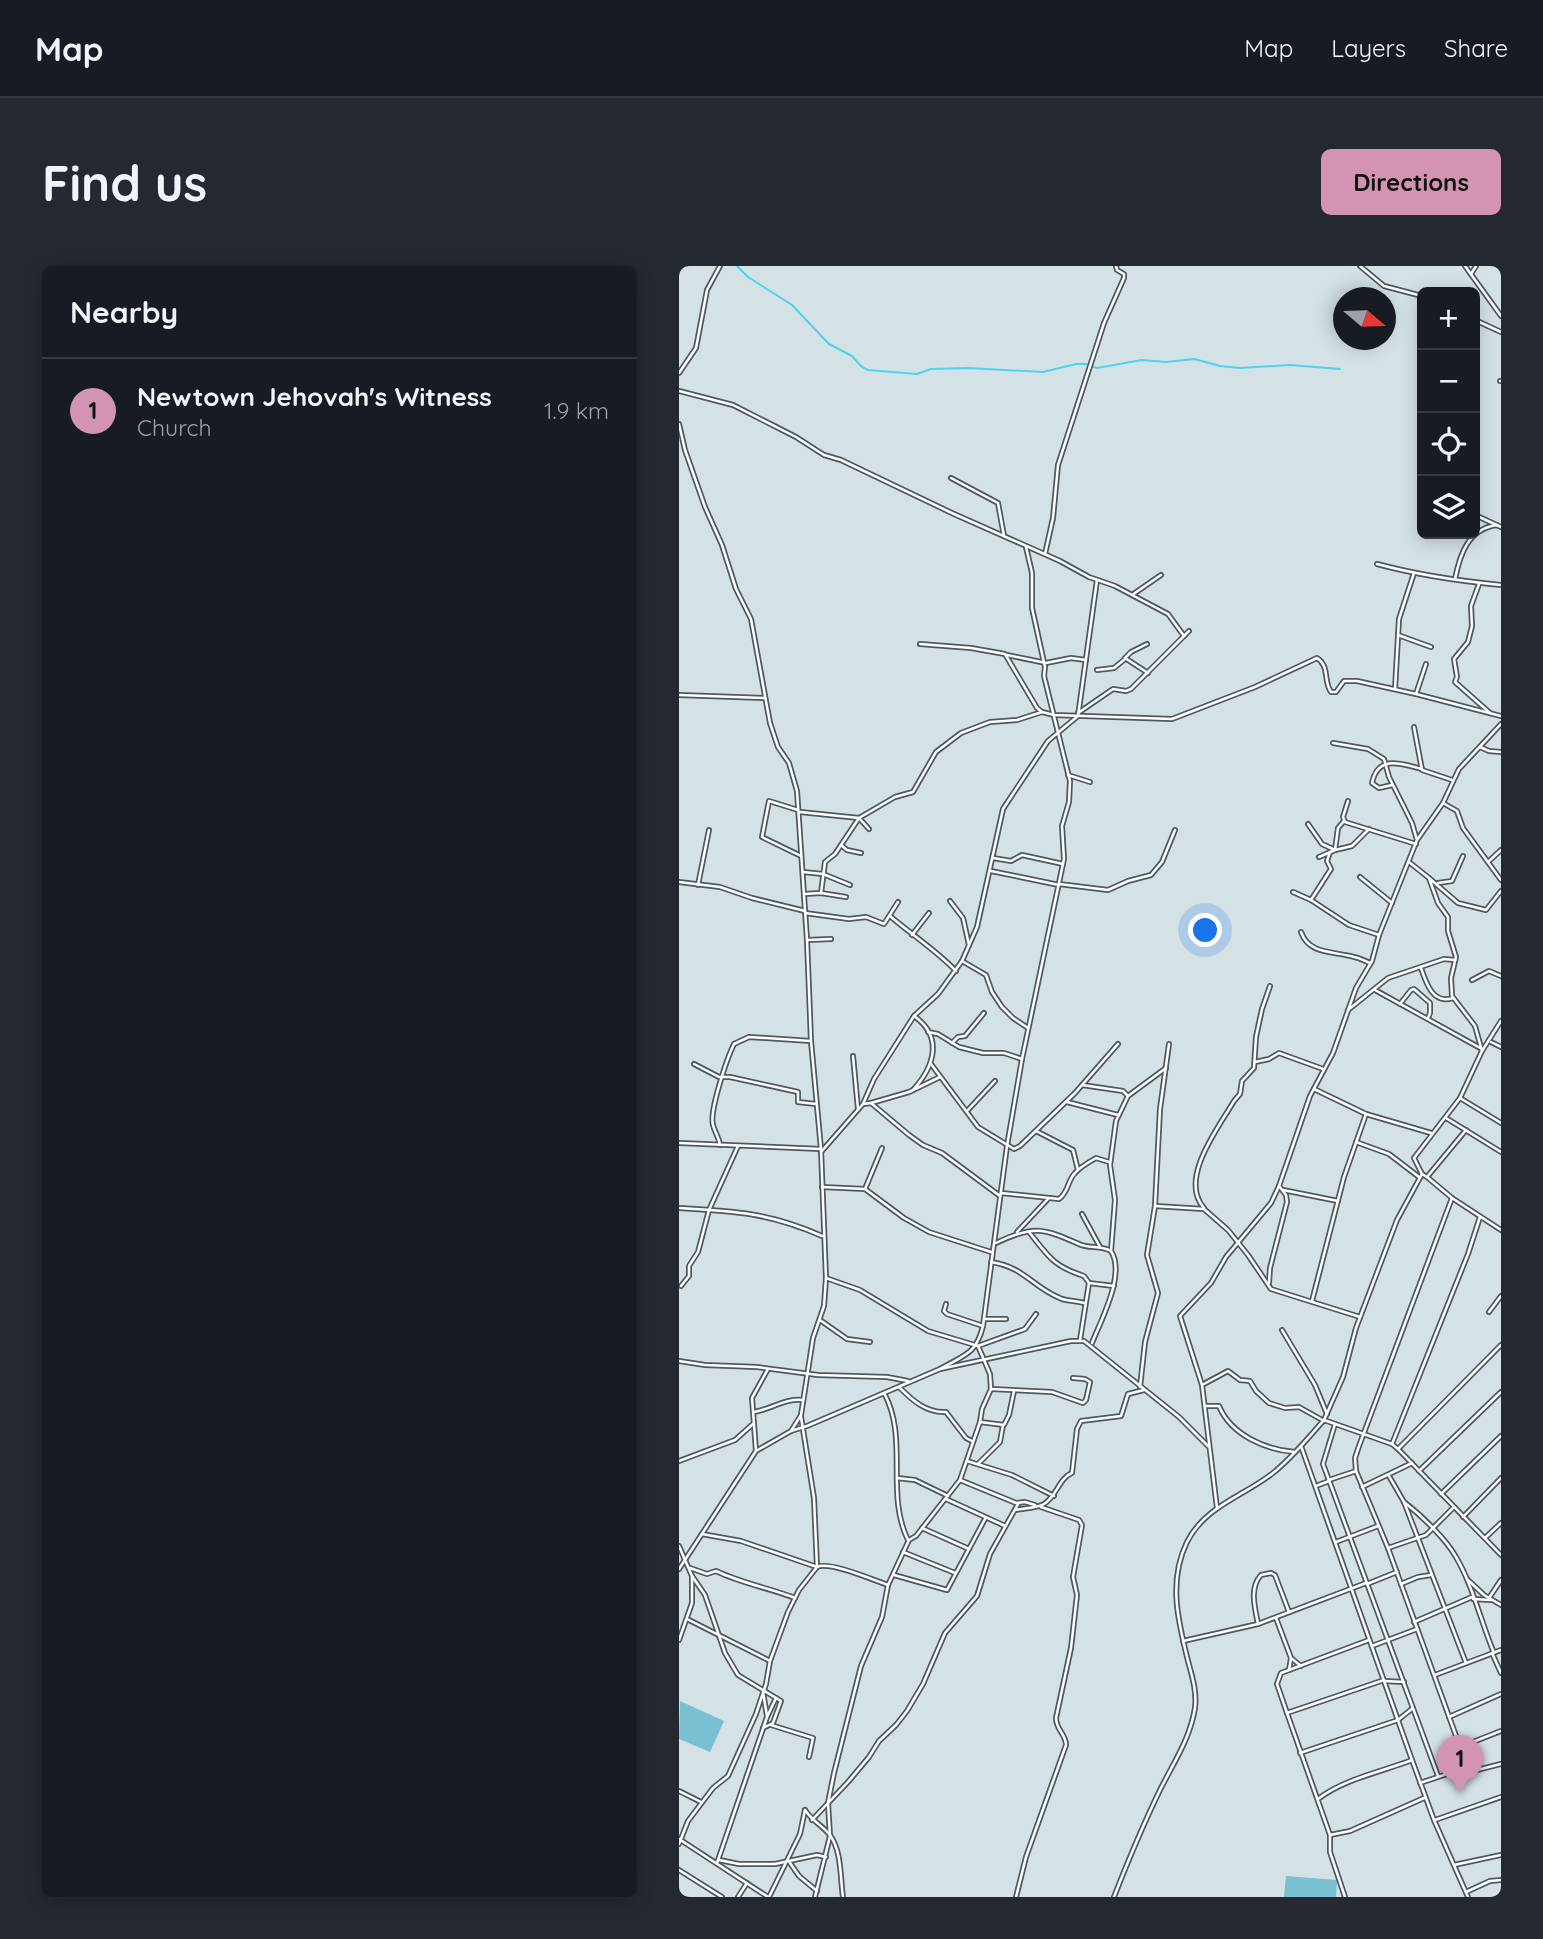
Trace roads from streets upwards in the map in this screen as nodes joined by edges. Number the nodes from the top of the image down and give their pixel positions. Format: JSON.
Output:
{"nodes":[{"id":1,"x":720,"y":266,"type":"edge"},
{"id":2,"x":1115,"y":266,"type":"edge"},
{"id":3,"x":1360,"y":266,"type":"edge"},
{"id":4,"x":1465,"y":266,"type":"edge"},
{"id":5,"x":1476,"y":266,"type":"edge"},
{"id":6,"x":1471,"y":274,"type":"junction"},
{"id":7,"x":1417,"y":295,"type":"edge"},
{"id":8,"x":1501,"y":316,"type":"edge"},
{"id":9,"x":1480,"y":322,"type":"edge"},
{"id":10,"x":1501,"y":332,"type":"edge"},
{"id":11,"x":679,"y":373,"type":"edge"},
{"id":12,"x":679,"y":391,"type":"edge"},
{"id":13,"x":679,"y":424,"type":"edge"},
{"id":14,"x":951,"y":478,"type":"dead end"},
{"id":15,"x":1480,"y":517,"type":"edge"},
{"id":16,"x":1499,"y":526,"type":"edge"},
{"id":17,"x":1004,"y":536,"type":"junction"},
{"id":18,"x":1026,"y":547,"type":"junction"},
{"id":19,"x":1045,"y":554,"type":"junction"},
{"id":20,"x":1377,"y":564,"type":"dead end"},
{"id":21,"x":1414,"y":573,"type":"junction"},
{"id":22,"x":1161,"y":575,"type":"dead end"},
{"id":23,"x":1455,"y":579,"type":"junction"},
{"id":24,"x":1097,"y":580,"type":"junction"},
{"id":25,"x":1479,"y":584,"type":"junction"},
{"id":26,"x":1501,"y":585,"type":"edge"},
{"id":27,"x":1132,"y":595,"type":"junction"},
{"id":28,"x":1189,"y":631,"type":"dead end"},
{"id":29,"x":1398,"y":635,"type":"junction"},
{"id":30,"x":1184,"y":636,"type":"junction"},
{"id":31,"x":920,"y":644,"type":"dead end"},
{"id":32,"x":1147,"y":644,"type":"dead end"},
{"id":33,"x":1431,"y":647,"type":"dead end"},
{"id":34,"x":1007,"y":654,"type":"junction"},
{"id":35,"x":1125,"y":659,"type":"junction"},
{"id":36,"x":1086,"y":660,"type":"junction"},
{"id":37,"x":1044,"y":662,"type":"junction"},
{"id":38,"x":1426,"y":664,"type":"dead end"},
{"id":39,"x":1097,"y":670,"type":"dead end"},
{"id":40,"x":1148,"y":673,"type":"junction"},
{"id":41,"x":1395,"y":689,"type":"junction"},
{"id":42,"x":1416,"y":694,"type":"junction"},
{"id":43,"x":679,"y":695,"type":"edge"},
{"id":44,"x":764,"y":698,"type":"junction"},
{"id":45,"x":1042,"y":712,"type":"junction"},
{"id":46,"x":1490,"y":713,"type":"junction"},
{"id":47,"x":1078,"y":714,"type":"junction"},
{"id":48,"x":1054,"y":715,"type":"junction"},
{"id":49,"x":1501,"y":716,"type":"edge"},
{"id":50,"x":1501,"y":724,"type":"edge"},
{"id":51,"x":1414,"y":727,"type":"dead end"},
{"id":52,"x":1059,"y":733,"type":"junction"},
{"id":53,"x":1333,"y":743,"type":"dead end"},
{"id":54,"x":1479,"y":747,"type":"junction"},
{"id":55,"x":1501,"y":752,"type":"edge"},
{"id":56,"x":1387,"y":764,"type":"junction"},
{"id":57,"x":1422,"y":769,"type":"junction"},
{"id":58,"x":1068,"y":775,"type":"junction"},
{"id":59,"x":1452,"y":780,"type":"junction"},
{"id":60,"x":1090,"y":782,"type":"dead end"},
{"id":61,"x":1392,"y":785,"type":"junction"},
{"id":62,"x":1348,"y":801,"type":"dead end"},
{"id":63,"x":1443,"y":803,"type":"junction"},
{"id":64,"x":798,"y":811,"type":"junction"},
{"id":65,"x":859,"y":818,"type":"junction"},
{"id":66,"x":1344,"y":821,"type":"junction"},
{"id":67,"x":1308,"y":824,"type":"dead end"},
{"id":68,"x":1369,"y":829,"type":"junction"},
{"id":69,"x":709,"y":830,"type":"dead end"},
{"id":70,"x":869,"y":830,"type":"dead end"},
{"id":71,"x":1175,"y":830,"type":"dead end"},
{"id":72,"x":1416,"y":842,"type":"junction"},
{"id":73,"x":841,"y":845,"type":"junction"},
{"id":74,"x":1335,"y":850,"type":"junction"},
{"id":75,"x":1501,"y":850,"type":"edge"},
{"id":76,"x":1330,"y":852,"type":"junction"},
{"id":77,"x":861,"y":853,"type":"dead end"},
{"id":78,"x":801,"y":856,"type":"junction"},
{"id":79,"x":1319,"y":856,"type":"dead end"},
{"id":80,"x":1463,"y":856,"type":"dead end"},
{"id":81,"x":992,"y":858,"type":"junction"},
{"id":82,"x":1409,"y":862,"type":"junction"},
{"id":83,"x":1488,"y":862,"type":"junction"},
{"id":84,"x":1063,"y":864,"type":"junction"},
{"id":85,"x":803,"y":872,"type":"junction"},
{"id":86,"x":991,"y":872,"type":"junction"},
{"id":87,"x":823,"y":874,"type":"junction"},
{"id":88,"x":1360,"y":877,"type":"dead end"},
{"id":89,"x":1429,"y":878,"type":"junction"},
{"id":90,"x":1501,"y":880,"type":"edge"},
{"id":91,"x":679,"y":882,"type":"edge"},
{"id":92,"x":1438,"y":883,"type":"junction"},
{"id":93,"x":698,"y":885,"type":"junction"},
{"id":94,"x":850,"y":885,"type":"dead end"},
{"id":95,"x":1059,"y":885,"type":"junction"},
{"id":96,"x":1501,"y":891,"type":"edge"},
{"id":97,"x":1293,"y":892,"type":"dead end"},
{"id":98,"x":821,"y":893,"type":"junction"},
{"id":99,"x":804,"y":894,"type":"junction"},
{"id":100,"x":846,"y":897,"type":"dead end"},
{"id":101,"x":1311,"y":900,"type":"junction"},
{"id":102,"x":950,"y":901,"type":"dead end"},
{"id":103,"x":898,"y":902,"type":"dead end"},
{"id":104,"x":1392,"y":903,"type":"junction"},
{"id":105,"x":805,"y":912,"type":"junction"},
{"id":106,"x":929,"y":913,"type":"dead end"},
{"id":107,"x":890,"y":916,"type":"junction"},
{"id":108,"x":1301,"y":932,"type":"dead end"},
{"id":109,"x":912,"y":935,"type":"junction"},
{"id":110,"x":1379,"y":935,"type":"junction"},
{"id":111,"x":831,"y":939,"type":"dead end"},
{"id":112,"x":807,"y":940,"type":"junction"},
{"id":113,"x":970,"y":946,"type":"junction"},
{"id":114,"x":1455,"y":960,"type":"junction"},
{"id":115,"x":963,"y":961,"type":"junction"},
{"id":116,"x":1370,"y":963,"type":"junction"},
{"id":117,"x":1421,"y":968,"type":"junction"},
{"id":118,"x":956,"y":971,"type":"junction"},
{"id":119,"x":1501,"y":976,"type":"edge"},
{"id":120,"x":1472,"y":980,"type":"dead end"},
{"id":121,"x":1270,"y":986,"type":"dead end"},
{"id":122,"x":1375,"y":990,"type":"junction"},
{"id":123,"x":1453,"y":998,"type":"junction"},
{"id":124,"x":1400,"y":1004,"type":"junction"},
{"id":125,"x":1348,"y":1010,"type":"junction"},
{"id":126,"x":984,"y":1013,"type":"dead end"},
{"id":127,"x":914,"y":1016,"type":"junction"},
{"id":128,"x":1428,"y":1018,"type":"junction"},
{"id":129,"x":1501,"y":1021,"type":"edge"},
{"id":130,"x":1028,"y":1028,"type":"junction"},
{"id":131,"x":928,"y":1032,"type":"junction"},
{"id":132,"x":811,"y":1041,"type":"junction"},
{"id":133,"x":1490,"y":1041,"type":"junction"},
{"id":134,"x":952,"y":1043,"type":"junction"},
{"id":135,"x":1118,"y":1044,"type":"dead end"},
{"id":136,"x":1169,"y":1044,"type":"dead end"},
{"id":137,"x":1501,"y":1047,"type":"edge"},
{"id":138,"x":1482,"y":1050,"type":"junction"},
{"id":139,"x":853,"y":1056,"type":"dead end"},
{"id":140,"x":1022,"y":1059,"type":"junction"},
{"id":141,"x":1255,"y":1062,"type":"junction"},
{"id":142,"x":694,"y":1064,"type":"dead end"},
{"id":143,"x":931,"y":1064,"type":"junction"},
{"id":144,"x":1165,"y":1068,"type":"junction"},
{"id":145,"x":1323,"y":1069,"type":"junction"},
{"id":146,"x":722,"y":1077,"type":"junction"},
{"id":147,"x":940,"y":1077,"type":"junction"},
{"id":148,"x":995,"y":1081,"type":"dead end"},
{"id":149,"x":1083,"y":1085,"type":"junction"},
{"id":150,"x":1314,"y":1088,"type":"junction"},
{"id":151,"x":913,"y":1090,"type":"junction"},
{"id":152,"x":1128,"y":1096,"type":"junction"},
{"id":153,"x":1461,"y":1098,"type":"junction"},
{"id":154,"x":1066,"y":1102,"type":"junction"},
{"id":155,"x":870,"y":1103,"type":"junction"},
{"id":156,"x":816,"y":1104,"type":"junction"},
{"id":157,"x":863,"y":1104,"type":"junction"},
{"id":158,"x":858,"y":1110,"type":"junction"},
{"id":159,"x":967,"y":1111,"type":"junction"},
{"id":160,"x":1366,"y":1114,"type":"junction"},
{"id":161,"x":1118,"y":1115,"type":"junction"},
{"id":162,"x":1446,"y":1118,"type":"junction"},
{"id":163,"x":1501,"y":1123,"type":"edge"},
{"id":164,"x":1466,"y":1130,"type":"junction"},
{"id":165,"x":1036,"y":1131,"type":"junction"},
{"id":166,"x":1433,"y":1133,"type":"junction"},
{"id":167,"x":1356,"y":1142,"type":"junction"},
{"id":168,"x":679,"y":1143,"type":"edge"},
{"id":169,"x":720,"y":1145,"type":"junction"},
{"id":170,"x":738,"y":1146,"type":"junction"},
{"id":171,"x":1007,"y":1146,"type":"junction"},
{"id":172,"x":882,"y":1148,"type":"dead end"},
{"id":173,"x":821,"y":1151,"type":"junction"},
{"id":174,"x":1501,"y":1152,"type":"edge"},
{"id":175,"x":1110,"y":1162,"type":"junction"},
{"id":176,"x":1078,"y":1170,"type":"junction"},
{"id":177,"x":1421,"y":1176,"type":"junction"},
{"id":178,"x":1427,"y":1177,"type":"junction"},
{"id":179,"x":1279,"y":1186,"type":"junction"},
{"id":180,"x":823,"y":1187,"type":"junction"},
{"id":181,"x":865,"y":1189,"type":"junction"},
{"id":182,"x":1283,"y":1190,"type":"junction"},
{"id":183,"x":1001,"y":1195,"type":"junction"},
{"id":184,"x":1452,"y":1198,"type":"junction"},
{"id":185,"x":1048,"y":1199,"type":"junction"},
{"id":186,"x":1339,"y":1201,"type":"junction"},
{"id":187,"x":1155,"y":1206,"type":"junction"},
{"id":188,"x":679,"y":1209,"type":"edge"},
{"id":189,"x":1204,"y":1209,"type":"junction"},
{"id":190,"x":709,"y":1210,"type":"junction"},
{"id":191,"x":1082,"y":1214,"type":"dead end"},
{"id":192,"x":1480,"y":1217,"type":"junction"},
{"id":193,"x":1487,"y":1222,"type":"junction"},
{"id":194,"x":1478,"y":1226,"type":"junction"},
{"id":195,"x":1501,"y":1230,"type":"edge"},
{"id":196,"x":1029,"y":1232,"type":"junction"},
{"id":197,"x":1015,"y":1234,"type":"junction"},
{"id":198,"x":824,"y":1237,"type":"junction"},
{"id":199,"x":994,"y":1244,"type":"junction"},
{"id":200,"x":1238,"y":1244,"type":"junction"},
{"id":201,"x":1100,"y":1247,"type":"junction"},
{"id":202,"x":1111,"y":1251,"type":"junction"},
{"id":203,"x":993,"y":1253,"type":"junction"},
{"id":204,"x":992,"y":1262,"type":"junction"},
{"id":205,"x":826,"y":1278,"type":"junction"},
{"id":206,"x":1089,"y":1283,"type":"junction"},
{"id":207,"x":681,"y":1286,"type":"dead end"},
{"id":208,"x":1114,"y":1286,"type":"junction"},
{"id":209,"x":1271,"y":1289,"type":"junction"},
{"id":210,"x":1501,"y":1296,"type":"edge"},
{"id":211,"x":1312,"y":1301,"type":"junction"},
{"id":212,"x":1084,"y":1303,"type":"junction"},
{"id":213,"x":946,"y":1304,"type":"dead end"},
{"id":214,"x":1489,"y":1312,"type":"dead end"},
{"id":215,"x":1037,"y":1314,"type":"dead end"},
{"id":216,"x":1360,"y":1317,"type":"junction"},
{"id":217,"x":985,"y":1319,"type":"junction"},
{"id":218,"x":819,"y":1320,"type":"junction"},
{"id":219,"x":1006,"y":1320,"type":"dead end"},
{"id":220,"x":983,"y":1326,"type":"junction"},
{"id":221,"x":1282,"y":1331,"type":"dead end"},
{"id":222,"x":1080,"y":1340,"type":"junction"},
{"id":223,"x":870,"y":1342,"type":"dead end"},
{"id":224,"x":1091,"y":1345,"type":"junction"},
{"id":225,"x":1501,"y":1345,"type":"edge"},
{"id":226,"x":978,"y":1346,"type":"junction"},
{"id":227,"x":984,"y":1360,"type":"junction"},
{"id":228,"x":679,"y":1361,"type":"edge"},
{"id":229,"x":768,"y":1368,"type":"junction"},
{"id":230,"x":940,"y":1369,"type":"junction"},
{"id":231,"x":809,"y":1374,"type":"junction"},
{"id":232,"x":1073,"y":1378,"type":"dead end"},
{"id":233,"x":908,"y":1381,"type":"junction"},
{"id":234,"x":1202,"y":1385,"type":"junction"},
{"id":235,"x":898,"y":1386,"type":"junction"},
{"id":236,"x":1142,"y":1388,"type":"junction"},
{"id":237,"x":991,"y":1389,"type":"junction"},
{"id":238,"x":1014,"y":1391,"type":"junction"},
{"id":239,"x":1501,"y":1392,"type":"edge"},
{"id":240,"x":884,"y":1393,"type":"junction"},
{"id":241,"x":803,"y":1400,"type":"junction"},
{"id":242,"x":1204,"y":1406,"type":"junction"},
{"id":243,"x":754,"y":1412,"type":"junction"},
{"id":244,"x":1327,"y":1414,"type":"junction"},
{"id":245,"x":801,"y":1415,"type":"junction"},
{"id":246,"x":1324,"y":1420,"type":"junction"},
{"id":247,"x":980,"y":1422,"type":"junction"},
{"id":248,"x":753,"y":1424,"type":"junction"},
{"id":249,"x":1335,"y":1424,"type":"junction"},
{"id":250,"x":1003,"y":1425,"type":"junction"},
{"id":251,"x":803,"y":1427,"type":"junction"},
{"id":252,"x":791,"y":1431,"type":"junction"},
{"id":253,"x":1363,"y":1434,"type":"junction"},
{"id":254,"x":1501,"y":1436,"type":"edge"},
{"id":255,"x":972,"y":1441,"type":"junction"},
{"id":256,"x":1392,"y":1444,"type":"junction"},
{"id":257,"x":1208,"y":1446,"type":"junction"},
{"id":258,"x":1301,"y":1446,"type":"junction"},
{"id":259,"x":1398,"y":1449,"type":"junction"},
{"id":260,"x":756,"y":1451,"type":"junction"},
{"id":261,"x":1295,"y":1452,"type":"junction"},
{"id":262,"x":679,"y":1461,"type":"edge"},
{"id":263,"x":967,"y":1461,"type":"junction"},
{"id":264,"x":978,"y":1464,"type":"junction"},
{"id":265,"x":1412,"y":1464,"type":"junction"},
{"id":266,"x":1356,"y":1471,"type":"junction"},
{"id":267,"x":1419,"y":1471,"type":"junction"},
{"id":268,"x":1389,"y":1476,"type":"junction"},
{"id":269,"x":897,"y":1478,"type":"junction"},
{"id":270,"x":1501,"y":1478,"type":"edge"},
{"id":271,"x":960,"y":1480,"type":"junction"},
{"id":272,"x":1329,"y":1481,"type":"junction"},
{"id":273,"x":1316,"y":1486,"type":"junction"},
{"id":274,"x":1363,"y":1487,"type":"junction"},
{"id":275,"x":1441,"y":1494,"type":"junction"},
{"id":276,"x":1054,"y":1496,"type":"junction"},
{"id":277,"x":947,"y":1498,"type":"junction"},
{"id":278,"x":1404,"y":1502,"type":"junction"},
{"id":279,"x":1018,"y":1504,"type":"junction"},
{"id":280,"x":1039,"y":1506,"type":"junction"},
{"id":281,"x":1217,"y":1507,"type":"junction"},
{"id":282,"x":1454,"y":1507,"type":"junction"},
{"id":283,"x":1014,"y":1511,"type":"junction"},
{"id":284,"x":1463,"y":1517,"type":"junction"},
{"id":285,"x":985,"y":1519,"type":"junction"},
{"id":286,"x":1501,"y":1522,"type":"edge"},
{"id":287,"x":1005,"y":1526,"type":"junction"},
{"id":288,"x":1379,"y":1526,"type":"junction"},
{"id":289,"x":922,"y":1528,"type":"junction"},
{"id":290,"x":1432,"y":1529,"type":"junction"},
{"id":291,"x":701,"y":1533,"type":"junction"},
{"id":292,"x":1350,"y":1537,"type":"junction"},
{"id":293,"x":1417,"y":1538,"type":"junction"},
{"id":294,"x":1485,"y":1538,"type":"junction"},
{"id":295,"x":909,"y":1540,"type":"junction"},
{"id":296,"x":1336,"y":1542,"type":"junction"},
{"id":297,"x":680,"y":1547,"type":"edge"},
{"id":298,"x":1388,"y":1548,"type":"junction"},
{"id":299,"x":969,"y":1549,"type":"junction"},
{"id":300,"x":903,"y":1552,"type":"junction"},
{"id":301,"x":1501,"y":1555,"type":"edge"},
{"id":302,"x":686,"y":1558,"type":"junction"},
{"id":303,"x":817,"y":1567,"type":"junction"},
{"id":304,"x":689,"y":1568,"type":"junction"},
{"id":305,"x":679,"y":1569,"type":"edge"},
{"id":306,"x":1397,"y":1572,"type":"junction"},
{"id":307,"x":956,"y":1574,"type":"junction"},
{"id":308,"x":893,"y":1575,"type":"junction"},
{"id":309,"x":1432,"y":1576,"type":"junction"},
{"id":310,"x":692,"y":1577,"type":"junction"},
{"id":311,"x":1467,"y":1578,"type":"junction"},
{"id":312,"x":1501,"y":1580,"type":"edge"},
{"id":313,"x":1367,"y":1583,"type":"junction"},
{"id":314,"x":1401,"y":1584,"type":"junction"},
{"id":315,"x":888,"y":1585,"type":"junction"},
{"id":316,"x":1352,"y":1589,"type":"junction"},
{"id":317,"x":795,"y":1598,"type":"junction"},
{"id":318,"x":1473,"y":1598,"type":"junction"},
{"id":319,"x":1490,"y":1599,"type":"junction"},
{"id":320,"x":1501,"y":1605,"type":"edge"},
{"id":321,"x":1445,"y":1608,"type":"junction"},
{"id":322,"x":1290,"y":1612,"type":"junction"},
{"id":323,"x":1276,"y":1618,"type":"junction"},
{"id":324,"x":687,"y":1619,"type":"junction"},
{"id":325,"x":1414,"y":1622,"type":"junction"},
{"id":326,"x":1258,"y":1624,"type":"junction"},
{"id":327,"x":1417,"y":1629,"type":"junction"},
{"id":328,"x":721,"y":1636,"type":"junction"},
{"id":329,"x":1369,"y":1639,"type":"junction"},
{"id":330,"x":1388,"y":1639,"type":"junction"},
{"id":331,"x":679,"y":1640,"type":"edge"},
{"id":332,"x":1183,"y":1641,"type":"junction"},
{"id":333,"x":1372,"y":1646,"type":"junction"},
{"id":334,"x":1501,"y":1650,"type":"edge"},
{"id":335,"x":1493,"y":1653,"type":"junction"},
{"id":336,"x":1291,"y":1657,"type":"junction"},
{"id":337,"x":770,"y":1661,"type":"junction"},
{"id":338,"x":1466,"y":1663,"type":"junction"},
{"id":339,"x":1301,"y":1666,"type":"junction"},
{"id":340,"x":1289,"y":1670,"type":"junction"},
{"id":341,"x":1501,"y":1673,"type":"edge"},
{"id":342,"x":1435,"y":1675,"type":"junction"},
{"id":343,"x":1384,"y":1681,"type":"junction"},
{"id":344,"x":1404,"y":1682,"type":"junction"},
{"id":345,"x":763,"y":1691,"type":"junction"},
{"id":346,"x":1501,"y":1694,"type":"edge"},
{"id":347,"x":777,"y":1698,"type":"junction"},
{"id":348,"x":1413,"y":1708,"type":"junction"},
{"id":349,"x":1287,"y":1713,"type":"junction"},
{"id":350,"x":767,"y":1717,"type":"junction"},
{"id":351,"x":1450,"y":1717,"type":"junction"},
{"id":352,"x":1398,"y":1720,"type":"junction"},
{"id":353,"x":771,"y":1725,"type":"junction"},
{"id":354,"x":763,"y":1728,"type":"junction"},
{"id":355,"x":1501,"y":1731,"type":"edge"},
{"id":356,"x":1460,"y":1747,"type":"junction"},
{"id":357,"x":1300,"y":1753,"type":"junction"},
{"id":358,"x":809,"y":1757,"type":"dead end"},
{"id":359,"x":1412,"y":1760,"type":"junction"},
{"id":360,"x":1501,"y":1764,"type":"edge"},
{"id":361,"x":1462,"y":1767,"type":"junction"},
{"id":362,"x":1439,"y":1777,"type":"junction"},
{"id":363,"x":1420,"y":1783,"type":"junction"},
{"id":364,"x":1315,"y":1790,"type":"junction"},
{"id":365,"x":679,"y":1791,"type":"edge"},
{"id":366,"x":1327,"y":1791,"type":"junction"},
{"id":367,"x":1426,"y":1797,"type":"junction"},
{"id":368,"x":1501,"y":1797,"type":"edge"},
{"id":369,"x":1318,"y":1799,"type":"junction"},
{"id":370,"x":701,"y":1803,"type":"junction"},
{"id":371,"x":828,"y":1803,"type":"junction"},
{"id":372,"x":812,"y":1820,"type":"junction"},
{"id":373,"x":1434,"y":1820,"type":"junction"},
{"id":374,"x":1330,"y":1835,"type":"junction"},
{"id":375,"x":1337,"y":1835,"type":"junction"},
{"id":376,"x":830,"y":1836,"type":"junction"},
{"id":377,"x":679,"y":1841,"type":"edge"},
{"id":378,"x":1331,"y":1841,"type":"junction"},
{"id":379,"x":1501,"y":1855,"type":"edge"},
{"id":380,"x":826,"y":1857,"type":"junction"},
{"id":381,"x":718,"y":1861,"type":"junction"},
{"id":382,"x":788,"y":1863,"type":"junction"},
{"id":383,"x":1454,"y":1866,"type":"junction"},
{"id":384,"x":679,"y":1870,"type":"edge"},
{"id":385,"x":1501,"y":1880,"type":"edge"},
{"id":386,"x":747,"y":1883,"type":"junction"},
{"id":387,"x":817,"y":1891,"type":"junction"},
{"id":388,"x":1466,"y":1892,"type":"junction"},
{"id":389,"x":722,"y":1897,"type":"edge"},
{"id":390,"x":738,"y":1897,"type":"edge"},
{"id":391,"x":769,"y":1897,"type":"edge"},
{"id":392,"x":815,"y":1897,"type":"edge"},
{"id":393,"x":843,"y":1897,"type":"edge"},
{"id":394,"x":1016,"y":1897,"type":"edge"},
{"id":395,"x":1114,"y":1897,"type":"edge"},
{"id":396,"x":1345,"y":1897,"type":"edge"},
{"id":397,"x":1468,"y":1897,"type":"edge"}],
"edges":[{"from":1,"to":11,"type":"street"},
{"from":2,"to":19,"type":"street"},
{"from":3,"to":7,"type":"street"},
{"from":4,"to":6,"type":"street"},
{"from":5,"to":6,"type":"street"},
{"from":6,"to":8,"type":"street"},
{"from":9,"to":10,"type":"street"},
{"from":12,"to":17,"type":"street"},
{"from":13,"to":44,"type":"street"},
{"from":14,"to":17,"type":"street"},
{"from":15,"to":16,"type":"street"},
{"from":16,"to":23,"type":"street"},
{"from":17,"to":18,"type":"street"},
{"from":18,"to":19,"type":"street"},
{"from":18,"to":37,"type":"street"},
{"from":19,"to":24,"type":"street"},
{"from":20,"to":21,"type":"street"},
{"from":21,"to":23,"type":"street"},
{"from":21,"to":29,"type":"street"},
{"from":22,"to":27,"type":"street"},
{"from":23,"to":25,"type":"street"},
{"from":24,"to":27,"type":"street"},
{"from":24,"to":36,"type":"street"},
{"from":25,"to":26,"type":"street"},
{"from":25,"to":46,"type":"street"},
{"from":27,"to":30,"type":"street"},
{"from":28,"to":30,"type":"street"},
{"from":29,"to":33,"type":"street"},
{"from":29,"to":41,"type":"street"},
{"from":30,"to":40,"type":"street"},
{"from":31,"to":34,"type":"street"},
{"from":32,"to":35,"type":"street"},
{"from":34,"to":37,"type":"street"},
{"from":34,"to":45,"type":"street"},
{"from":35,"to":39,"type":"street"},
{"from":35,"to":40,"type":"street"},
{"from":36,"to":37,"type":"street"},
{"from":36,"to":47,"type":"street"},
{"from":37,"to":48,"type":"street"},
{"from":38,"to":42,"type":"street"},
{"from":40,"to":47,"type":"street"},
{"from":41,"to":42,"type":"street"},
{"from":41,"to":47,"type":"street"},
{"from":42,"to":46,"type":"street"},
{"from":43,"to":44,"type":"street"},
{"from":44,"to":64,"type":"street"},
{"from":45,"to":48,"type":"street"},
{"from":45,"to":65,"type":"street"},
{"from":46,"to":49,"type":"street"},
{"from":47,"to":48,"type":"street"},
{"from":47,"to":52,"type":"street"},
{"from":48,"to":52,"type":"street"},
{"from":50,"to":54,"type":"street"},
{"from":51,"to":57,"type":"street"},
{"from":52,"to":58,"type":"street"},
{"from":52,"to":81,"type":"street"},
{"from":53,"to":56,"type":"street"},
{"from":54,"to":55,"type":"street"},
{"from":54,"to":59,"type":"street"},
{"from":56,"to":57,"type":"street"},
{"from":56,"to":61,"type":"street"},
{"from":56,"to":61,"type":"street"},
{"from":57,"to":59,"type":"street"},
{"from":58,"to":60,"type":"street"},
{"from":58,"to":84,"type":"street"},
{"from":59,"to":63,"type":"street"},
{"from":61,"to":72,"type":"street"},
{"from":62,"to":66,"type":"street"},
{"from":63,"to":72,"type":"street"},
{"from":63,"to":83,"type":"street"},
{"from":64,"to":65,"type":"street"},
{"from":64,"to":78,"type":"street"},
{"from":64,"to":78,"type":"street"},
{"from":65,"to":70,"type":"street"},
{"from":65,"to":73,"type":"street"},
{"from":66,"to":68,"type":"street"},
{"from":66,"to":74,"type":"street"},
{"from":67,"to":74,"type":"street"},
{"from":68,"to":72,"type":"street"},
{"from":68,"to":74,"type":"street"},
{"from":69,"to":93,"type":"street"},
{"from":71,"to":95,"type":"street"},
{"from":72,"to":82,"type":"street"},
{"from":73,"to":77,"type":"street"},
{"from":73,"to":87,"type":"street"},
{"from":74,"to":76,"type":"street"},
{"from":75,"to":83,"type":"street"},
{"from":76,"to":79,"type":"street"},
{"from":76,"to":101,"type":"street"},
{"from":78,"to":85,"type":"street"},
{"from":80,"to":92,"type":"street"},
{"from":81,"to":84,"type":"street"},
{"from":81,"to":86,"type":"street"},
{"from":82,"to":89,"type":"street"},
{"from":82,"to":104,"type":"street"},
{"from":83,"to":90,"type":"street"},
{"from":84,"to":95,"type":"street"},
{"from":85,"to":87,"type":"street"},
{"from":85,"to":99,"type":"street"},
{"from":86,"to":95,"type":"street"},
{"from":86,"to":113,"type":"street"},
{"from":87,"to":94,"type":"street"},
{"from":87,"to":98,"type":"street"},
{"from":88,"to":104,"type":"street"},
{"from":89,"to":92,"type":"street"},
{"from":89,"to":114,"type":"street"},
{"from":91,"to":93,"type":"street"},
{"from":92,"to":96,"type":"street"},
{"from":93,"to":105,"type":"street"},
{"from":95,"to":130,"type":"street"},
{"from":97,"to":101,"type":"street"},
{"from":98,"to":99,"type":"street"},
{"from":98,"to":100,"type":"street"},
{"from":99,"to":105,"type":"street"},
{"from":101,"to":110,"type":"street"},
{"from":102,"to":113,"type":"street"},
{"from":103,"to":107,"type":"street"},
{"from":104,"to":110,"type":"street"},
{"from":105,"to":107,"type":"street"},
{"from":105,"to":112,"type":"street"},
{"from":106,"to":109,"type":"street"},
{"from":107,"to":109,"type":"street"},
{"from":108,"to":116,"type":"street"},
{"from":109,"to":118,"type":"street"},
{"from":110,"to":116,"type":"street"},
{"from":111,"to":112,"type":"street"},
{"from":112,"to":132,"type":"street"},
{"from":113,"to":115,"type":"street"},
{"from":114,"to":117,"type":"street"},
{"from":114,"to":123,"type":"street"},
{"from":115,"to":118,"type":"street"},
{"from":115,"to":130,"type":"street"},
{"from":116,"to":125,"type":"street"},
{"from":117,"to":122,"type":"street"},
{"from":117,"to":123,"type":"street"},
{"from":118,"to":127,"type":"street"},
{"from":119,"to":120,"type":"street"},
{"from":121,"to":141,"type":"street"},
{"from":122,"to":124,"type":"street"},
{"from":122,"to":125,"type":"street"},
{"from":123,"to":138,"type":"street"},
{"from":124,"to":128,"type":"street"},
{"from":124,"to":128,"type":"street"},
{"from":125,"to":145,"type":"street"},
{"from":126,"to":134,"type":"street"},
{"from":127,"to":131,"type":"street"},
{"from":127,"to":157,"type":"street"},
{"from":128,"to":138,"type":"street"},
{"from":129,"to":133,"type":"street"},
{"from":130,"to":140,"type":"street"},
{"from":131,"to":134,"type":"street"},
{"from":131,"to":143,"type":"street"},
{"from":132,"to":146,"type":"street"},
{"from":132,"to":156,"type":"street"},
{"from":133,"to":137,"type":"street"},
{"from":133,"to":138,"type":"street"},
{"from":134,"to":140,"type":"street"},
{"from":135,"to":149,"type":"street"},
{"from":136,"to":144,"type":"street"},
{"from":138,"to":153,"type":"street"},
{"from":139,"to":158,"type":"street"},
{"from":140,"to":171,"type":"street"},
{"from":141,"to":145,"type":"street"},
{"from":141,"to":189,"type":"street"},
{"from":142,"to":146,"type":"street"},
{"from":143,"to":147,"type":"street"},
{"from":143,"to":151,"type":"street"},
{"from":144,"to":152,"type":"street"},
{"from":144,"to":187,"type":"street"},
{"from":145,"to":150,"type":"street"},
{"from":146,"to":156,"type":"street"},
{"from":146,"to":169,"type":"street"},
{"from":147,"to":151,"type":"street"},
{"from":147,"to":159,"type":"street"},
{"from":148,"to":159,"type":"street"},
{"from":149,"to":152,"type":"street"},
{"from":149,"to":154,"type":"street"},
{"from":150,"to":160,"type":"street"},
{"from":150,"to":179,"type":"street"},
{"from":151,"to":155,"type":"street"},
{"from":152,"to":161,"type":"street"},
{"from":153,"to":162,"type":"street"},
{"from":153,"to":163,"type":"street"},
{"from":154,"to":161,"type":"street"},
{"from":154,"to":165,"type":"street"},
{"from":155,"to":157,"type":"street"},
{"from":155,"to":183,"type":"street"},
{"from":156,"to":173,"type":"street"},
{"from":157,"to":158,"type":"street"},
{"from":158,"to":173,"type":"street"},
{"from":159,"to":171,"type":"street"},
{"from":160,"to":166,"type":"street"},
{"from":160,"to":167,"type":"street"},
{"from":161,"to":175,"type":"street"},
{"from":162,"to":164,"type":"street"},
{"from":162,"to":166,"type":"street"},
{"from":164,"to":174,"type":"street"},
{"from":164,"to":178,"type":"street"},
{"from":165,"to":171,"type":"street"},
{"from":165,"to":176,"type":"street"},
{"from":166,"to":177,"type":"street"},
{"from":167,"to":177,"type":"street"},
{"from":167,"to":186,"type":"street"},
{"from":168,"to":169,"type":"street"},
{"from":169,"to":170,"type":"street"},
{"from":170,"to":173,"type":"street"},
{"from":170,"to":190,"type":"street"},
{"from":171,"to":183,"type":"street"},
{"from":172,"to":181,"type":"street"},
{"from":173,"to":180,"type":"street"},
{"from":175,"to":176,"type":"street"},
{"from":175,"to":202,"type":"street"},
{"from":176,"to":185,"type":"street"},
{"from":177,"to":178,"type":"street"},
{"from":177,"to":216,"type":"street"},
{"from":178,"to":184,"type":"street"},
{"from":179,"to":182,"type":"street"},
{"from":179,"to":200,"type":"street"},
{"from":180,"to":181,"type":"street"},
{"from":180,"to":198,"type":"street"},
{"from":181,"to":203,"type":"street"},
{"from":182,"to":186,"type":"street"},
{"from":182,"to":209,"type":"street"},
{"from":183,"to":185,"type":"street"},
{"from":183,"to":199,"type":"street"},
{"from":184,"to":192,"type":"street"},
{"from":184,"to":253,"type":"street"},
{"from":185,"to":197,"type":"street"},
{"from":186,"to":211,"type":"street"},
{"from":187,"to":189,"type":"street"},
{"from":187,"to":236,"type":"street"},
{"from":188,"to":190,"type":"street"},
{"from":189,"to":200,"type":"street"},
{"from":190,"to":198,"type":"street"},
{"from":190,"to":207,"type":"street"},
{"from":191,"to":201,"type":"street"},
{"from":192,"to":193,"type":"street"},
{"from":192,"to":194,"type":"street"},
{"from":193,"to":194,"type":"street"},
{"from":193,"to":195,"type":"street"},
{"from":194,"to":256,"type":"street"},
{"from":196,"to":197,"type":"street"},
{"from":196,"to":201,"type":"street"},
{"from":196,"to":206,"type":"street"},
{"from":197,"to":199,"type":"street"},
{"from":198,"to":205,"type":"street"},
{"from":199,"to":203,"type":"street"},
{"from":200,"to":209,"type":"street"},
{"from":200,"to":234,"type":"street"},
{"from":201,"to":202,"type":"street"},
{"from":202,"to":208,"type":"street"},
{"from":203,"to":204,"type":"street"},
{"from":204,"to":212,"type":"street"},
{"from":204,"to":217,"type":"street"},
{"from":205,"to":218,"type":"street"},
{"from":205,"to":226,"type":"street"},
{"from":206,"to":208,"type":"street"},
{"from":206,"to":212,"type":"street"},
{"from":208,"to":224,"type":"street"},
{"from":209,"to":211,"type":"street"},
{"from":210,"to":214,"type":"street"},
{"from":211,"to":216,"type":"street"},
{"from":212,"to":222,"type":"street"},
{"from":213,"to":220,"type":"street"},
{"from":215,"to":226,"type":"street"},
{"from":216,"to":244,"type":"street"},
{"from":217,"to":219,"type":"street"},
{"from":217,"to":220,"type":"street"},
{"from":218,"to":223,"type":"street"},
{"from":218,"to":231,"type":"street"},
{"from":220,"to":226,"type":"street"},
{"from":221,"to":244,"type":"street"},
{"from":222,"to":224,"type":"street"},
{"from":222,"to":227,"type":"street"},
{"from":224,"to":236,"type":"street"},
{"from":225,"to":259,"type":"street"},
{"from":226,"to":227,"type":"street"},
{"from":226,"to":230,"type":"street"},
{"from":227,"to":230,"type":"street"},
{"from":227,"to":237,"type":"street"},
{"from":228,"to":229,"type":"street"},
{"from":229,"to":231,"type":"street"},
{"from":229,"to":243,"type":"street"},
{"from":230,"to":233,"type":"street"},
{"from":231,"to":233,"type":"street"},
{"from":231,"to":241,"type":"street"},
{"from":232,"to":238,"type":"street"},
{"from":233,"to":235,"type":"street"},
{"from":234,"to":242,"type":"street"},
{"from":234,"to":246,"type":"street"},
{"from":235,"to":240,"type":"street"},
{"from":235,"to":255,"type":"street"},
{"from":236,"to":257,"type":"street"},
{"from":236,"to":276,"type":"street"},
{"from":237,"to":238,"type":"street"},
{"from":237,"to":247,"type":"street"},
{"from":238,"to":250,"type":"street"},
{"from":239,"to":267,"type":"street"},
{"from":240,"to":251,"type":"street"},
{"from":240,"to":269,"type":"street"},
{"from":241,"to":243,"type":"street"},
{"from":241,"to":245,"type":"street"},
{"from":242,"to":257,"type":"street"},
{"from":242,"to":261,"type":"street"},
{"from":243,"to":248,"type":"street"},
{"from":244,"to":246,"type":"street"},
{"from":245,"to":251,"type":"street"},
{"from":245,"to":252,"type":"street"},
{"from":246,"to":249,"type":"street"},
{"from":246,"to":258,"type":"street"},
{"from":247,"to":250,"type":"street"},
{"from":247,"to":255,"type":"street"},
{"from":248,"to":260,"type":"street"},
{"from":248,"to":262,"type":"street"},
{"from":249,"to":253,"type":"street"},
{"from":249,"to":272,"type":"street"},
{"from":250,"to":264,"type":"street"},
{"from":251,"to":252,"type":"street"},
{"from":251,"to":303,"type":"street"},
{"from":252,"to":260,"type":"street"},
{"from":253,"to":256,"type":"street"},
{"from":253,"to":266,"type":"street"},
{"from":254,"to":275,"type":"street"},
{"from":255,"to":263,"type":"street"},
{"from":256,"to":259,"type":"street"},
{"from":257,"to":281,"type":"street"},
{"from":258,"to":261,"type":"street"},
{"from":258,"to":273,"type":"street"},
{"from":259,"to":265,"type":"street"},
{"from":260,"to":291,"type":"street"},
{"from":261,"to":281,"type":"street"},
{"from":263,"to":264,"type":"street"},
{"from":263,"to":271,"type":"street"},
{"from":264,"to":276,"type":"street"},
{"from":265,"to":267,"type":"street"},
{"from":265,"to":268,"type":"street"},
{"from":266,"to":272,"type":"street"},
{"from":266,"to":274,"type":"street"},
{"from":267,"to":275,"type":"street"},
{"from":268,"to":274,"type":"street"},
{"from":268,"to":278,"type":"street"},
{"from":269,"to":277,"type":"street"},
{"from":269,"to":295,"type":"street"},
{"from":270,"to":284,"type":"street"},
{"from":271,"to":277,"type":"street"},
{"from":271,"to":279,"type":"street"},
{"from":272,"to":273,"type":"street"},
{"from":272,"to":292,"type":"street"},
{"from":273,"to":296,"type":"street"},
{"from":274,"to":288,"type":"street"},
{"from":275,"to":282,"type":"street"},
{"from":276,"to":280,"type":"street"},
{"from":277,"to":285,"type":"street"},
{"from":277,"to":289,"type":"street"},
{"from":278,"to":290,"type":"street"},
{"from":278,"to":293,"type":"street"},
{"from":279,"to":280,"type":"street"},
{"from":279,"to":283,"type":"street"},
{"from":280,"to":283,"type":"street"},
{"from":280,"to":394,"type":"street"},
{"from":281,"to":332,"type":"street"},
{"from":282,"to":284,"type":"street"},
{"from":282,"to":290,"type":"street"},
{"from":283,"to":287,"type":"street"},
{"from":284,"to":294,"type":"street"},
{"from":285,"to":287,"type":"street"},
{"from":285,"to":299,"type":"street"},
{"from":286,"to":294,"type":"street"},
{"from":287,"to":371,"type":"street"},
{"from":288,"to":292,"type":"street"},
{"from":288,"to":298,"type":"street"},
{"from":289,"to":295,"type":"street"},
{"from":289,"to":299,"type":"street"},
{"from":290,"to":293,"type":"street"},
{"from":290,"to":311,"type":"street"},
{"from":291,"to":302,"type":"street"},
{"from":291,"to":303,"type":"street"},
{"from":292,"to":296,"type":"street"},
{"from":292,"to":313,"type":"street"},
{"from":293,"to":298,"type":"street"},
{"from":293,"to":309,"type":"street"},
{"from":294,"to":301,"type":"street"},
{"from":295,"to":300,"type":"street"},
{"from":296,"to":316,"type":"street"},
{"from":297,"to":302,"type":"street"},
{"from":298,"to":306,"type":"street"},
{"from":299,"to":307,"type":"street"},
{"from":300,"to":307,"type":"street"},
{"from":300,"to":308,"type":"street"},
{"from":302,"to":304,"type":"street"},
{"from":302,"to":305,"type":"street"},
{"from":303,"to":315,"type":"street"},
{"from":303,"to":317,"type":"street"},
{"from":304,"to":310,"type":"street"},
{"from":304,"to":317,"type":"street"},
{"from":306,"to":313,"type":"street"},
{"from":306,"to":314,"type":"street"},
{"from":307,"to":308,"type":"street"},
{"from":308,"to":315,"type":"street"},
{"from":309,"to":314,"type":"street"},
{"from":309,"to":321,"type":"street"},
{"from":310,"to":324,"type":"street"},
{"from":310,"to":328,"type":"street"},
{"from":311,"to":318,"type":"street"},
{"from":311,"to":319,"type":"street"},
{"from":312,"to":319,"type":"street"},
{"from":313,"to":316,"type":"street"},
{"from":313,"to":330,"type":"street"},
{"from":314,"to":325,"type":"street"},
{"from":315,"to":371,"type":"street"},
{"from":316,"to":322,"type":"street"},
{"from":316,"to":329,"type":"street"},
{"from":317,"to":337,"type":"street"},
{"from":318,"to":319,"type":"street"},
{"from":318,"to":321,"type":"street"},
{"from":318,"to":335,"type":"street"},
{"from":319,"to":320,"type":"street"},
{"from":321,"to":325,"type":"street"},
{"from":321,"to":338,"type":"street"},
{"from":322,"to":323,"type":"street"},
{"from":322,"to":326,"type":"street"},
{"from":323,"to":326,"type":"street"},
{"from":323,"to":336,"type":"street"},
{"from":324,"to":328,"type":"street"},
{"from":324,"to":331,"type":"street"},
{"from":325,"to":327,"type":"street"},
{"from":326,"to":332,"type":"street"},
{"from":327,"to":330,"type":"street"},
{"from":327,"to":342,"type":"street"},
{"from":328,"to":337,"type":"street"},
{"from":328,"to":345,"type":"street"},
{"from":329,"to":333,"type":"street"},
{"from":329,"to":339,"type":"street"},
{"from":330,"to":333,"type":"street"},
{"from":330,"to":344,"type":"street"},
{"from":332,"to":395,"type":"street"},
{"from":333,"to":343,"type":"street"},
{"from":334,"to":335,"type":"street"},
{"from":335,"to":338,"type":"street"},
{"from":335,"to":341,"type":"street"},
{"from":336,"to":339,"type":"street"},
{"from":336,"to":340,"type":"street"},
{"from":337,"to":345,"type":"street"},
{"from":338,"to":342,"type":"street"},
{"from":339,"to":340,"type":"street"},
{"from":340,"to":349,"type":"street"},
{"from":342,"to":351,"type":"street"},
{"from":343,"to":344,"type":"street"},
{"from":343,"to":349,"type":"street"},
{"from":343,"to":352,"type":"street"},
{"from":344,"to":348,"type":"street"},
{"from":345,"to":347,"type":"street"},
{"from":345,"to":350,"type":"street"},
{"from":345,"to":370,"type":"street"},
{"from":346,"to":351,"type":"street"},
{"from":347,"to":350,"type":"street"},
{"from":347,"to":353,"type":"street"},
{"from":348,"to":352,"type":"street"},
{"from":348,"to":362,"type":"street"},
{"from":349,"to":357,"type":"street"},
{"from":350,"to":354,"type":"street"},
{"from":351,"to":356,"type":"street"},
{"from":352,"to":357,"type":"street"},
{"from":352,"to":359,"type":"street"},
{"from":353,"to":354,"type":"street"},
{"from":353,"to":358,"type":"street"},
{"from":354,"to":381,"type":"street"},
{"from":355,"to":356,"type":"street"},
{"from":356,"to":361,"type":"street"},
{"from":357,"to":364,"type":"street"},
{"from":359,"to":363,"type":"street"},
{"from":359,"to":366,"type":"street"},
{"from":360,"to":361,"type":"street"},
{"from":361,"to":362,"type":"street"},
{"from":362,"to":363,"type":"street"},
{"from":363,"to":367,"type":"street"},
{"from":364,"to":366,"type":"street"},
{"from":364,"to":369,"type":"street"},
{"from":365,"to":370,"type":"street"},
{"from":366,"to":369,"type":"street"},
{"from":367,"to":373,"type":"street"},
{"from":367,"to":375,"type":"street"},
{"from":368,"to":373,"type":"street"},
{"from":369,"to":374,"type":"street"},
{"from":370,"to":377,"type":"street"},
{"from":371,"to":372,"type":"street"},
{"from":371,"to":376,"type":"street"},
{"from":372,"to":376,"type":"street"},
{"from":372,"to":382,"type":"street"},
{"from":373,"to":383,"type":"street"},
{"from":374,"to":375,"type":"street"},
{"from":374,"to":378,"type":"street"},
{"from":375,"to":378,"type":"street"},
{"from":376,"to":380,"type":"street"},
{"from":376,"to":393,"type":"street"},
{"from":377,"to":381,"type":"street"},
{"from":378,"to":396,"type":"street"},
{"from":379,"to":383,"type":"street"},
{"from":380,"to":382,"type":"street"},
{"from":380,"to":387,"type":"street"},
{"from":381,"to":382,"type":"street"},
{"from":381,"to":386,"type":"street"},
{"from":382,"to":387,"type":"street"},
{"from":382,"to":391,"type":"street"},
{"from":383,"to":388,"type":"street"},
{"from":384,"to":389,"type":"street"},
{"from":385,"to":388,"type":"street"},
{"from":386,"to":390,"type":"street"},
{"from":386,"to":391,"type":"street"},
{"from":387,"to":392,"type":"street"},
{"from":388,"to":397,"type":"street"}]}
